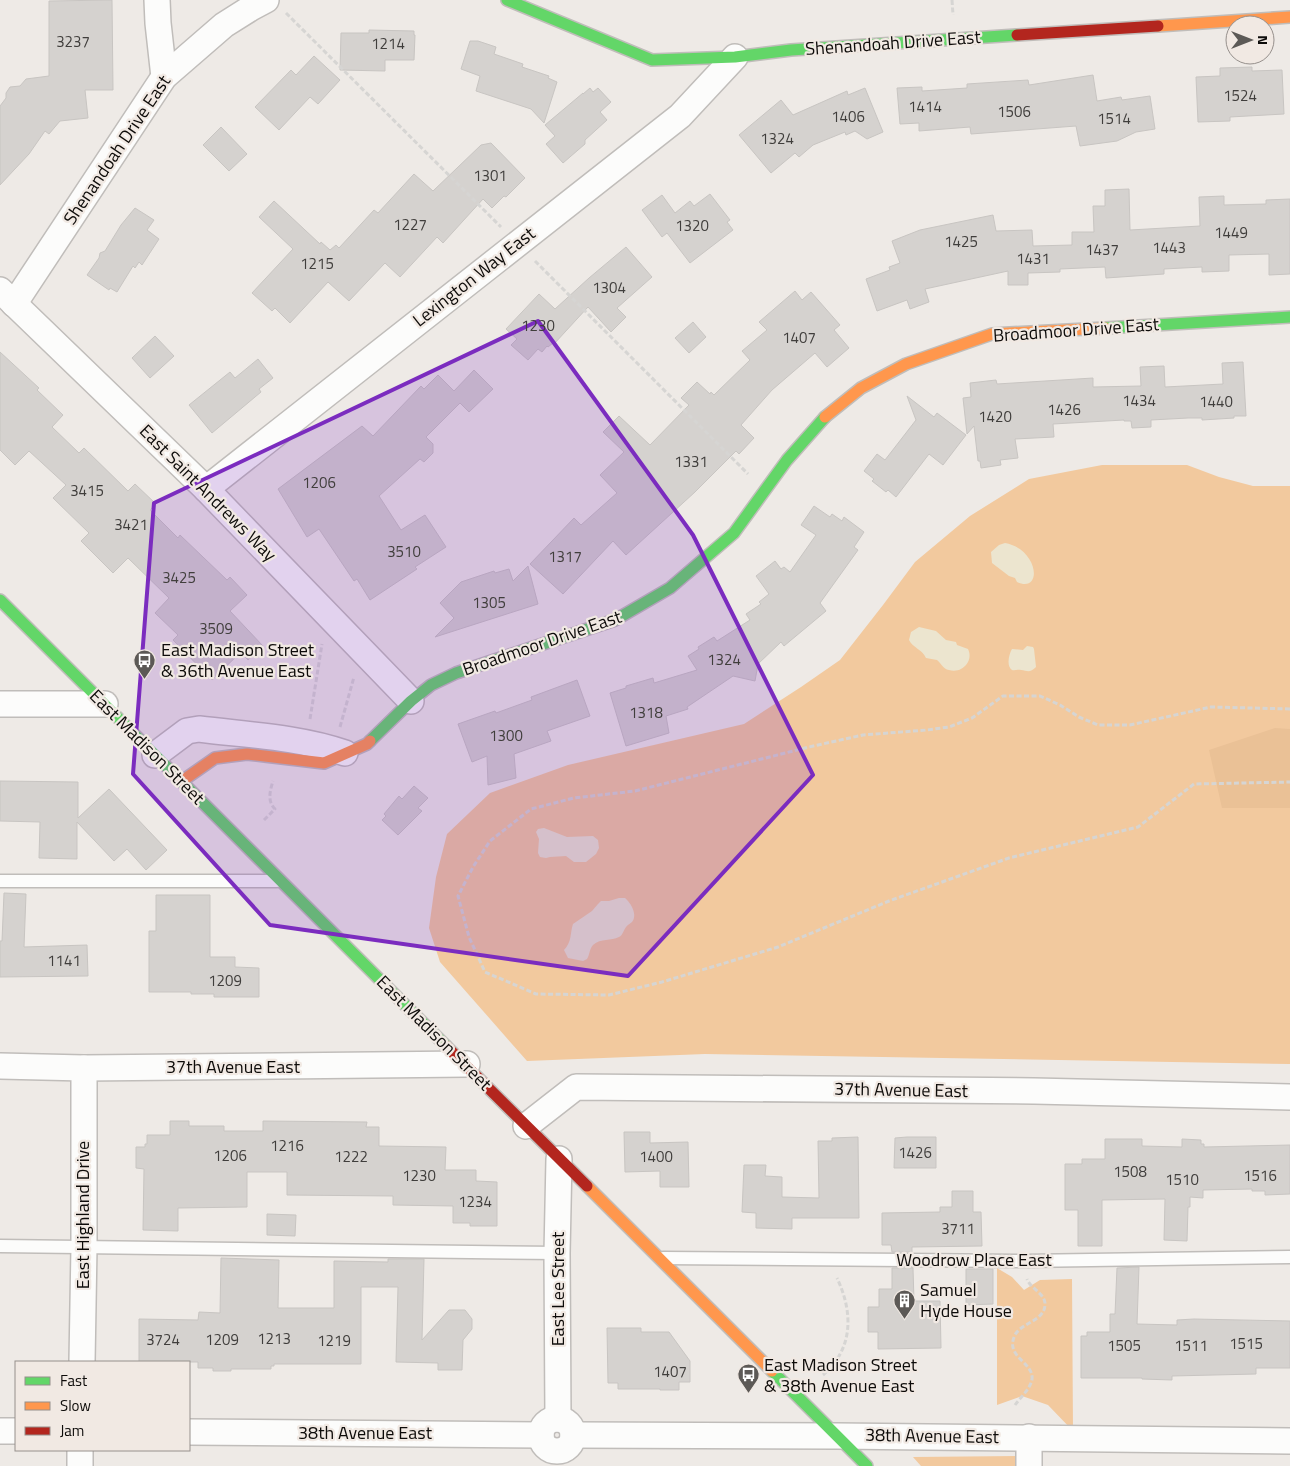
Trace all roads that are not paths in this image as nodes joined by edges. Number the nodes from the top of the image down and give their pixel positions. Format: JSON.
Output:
{"nodes":[{"id":1,"x":157,"y":0,"type":"edge"},
{"id":2,"x":507,"y":0,"type":"edge"},
{"id":3,"x":274,"y":5,"type":"edge"},
{"id":4,"x":1290,"y":17,"type":"edge"},
{"id":5,"x":735,"y":57,"type":"junction"},
{"id":6,"x":164,"y":77,"type":"junction"},
{"id":7,"x":7,"y":297,"type":"edge"},
{"id":8,"x":1290,"y":317,"type":"edge"},
{"id":9,"x":206,"y":489,"type":"junction"},
{"id":10,"x":0,"y":600,"type":"edge"},
{"id":11,"x":411,"y":701,"type":"junction"},
{"id":12,"x":0,"y":704,"type":"edge"},
{"id":13,"x":105,"y":704,"type":"junction"},
{"id":14,"x":342,"y":744,"type":"junction"},
{"id":15,"x":155,"y":755,"type":"junction"},
{"id":16,"x":182,"y":781,"type":"junction"},
{"id":17,"x":0,"y":880,"type":"edge"},
{"id":18,"x":281,"y":881,"type":"junction"},
{"id":19,"x":467,"y":1064,"type":"junction"},
{"id":20,"x":0,"y":1066,"type":"edge"},
{"id":21,"x":84,"y":1068,"type":"junction"},
{"id":22,"x":1290,"y":1096,"type":"edge"},
{"id":23,"x":526,"y":1126,"type":"junction"},
{"id":24,"x":559,"y":1159,"type":"junction"},
{"id":25,"x":0,"y":1246,"type":"edge"},
{"id":26,"x":84,"y":1247,"type":"junction"},
{"id":27,"x":557,"y":1253,"type":"junction"},
{"id":28,"x":1290,"y":1257,"type":"edge"},
{"id":29,"x":658,"y":1258,"type":"junction"},
{"id":30,"x":82,"y":1361,"type":"edge"},
{"id":31,"x":0,"y":1431,"type":"edge"},
{"id":32,"x":15,"y":1431,"type":"edge"},
{"id":33,"x":190,"y":1432,"type":"edge"},
{"id":34,"x":837,"y":1436,"type":"junction"},
{"id":35,"x":1029,"y":1437,"type":"junction"},
{"id":36,"x":557,"y":1441,"type":"edge"},
{"id":37,"x":1290,"y":1441,"type":"edge"},
{"id":38,"x":80,"y":1451,"type":"edge"},
{"id":39,"x":80,"y":1466,"type":"edge"},
{"id":40,"x":867,"y":1466,"type":"edge"},
{"id":41,"x":1029,"y":1466,"type":"edge"}],
"edges":[{"from":1,"to":6,"type":"street"},
{"from":2,"to":5,"type":"street","name":"Shenandoah Drive East"},
{"from":3,"to":6,"type":"street","name":"Shenandoah Drive East"},
{"from":4,"to":5,"type":"street","name":"Shenandoah Drive East"},
{"from":5,"to":9,"type":"street","name":"Lexington Way East"},
{"from":6,"to":7,"type":"street","name":"Shenandoah Drive East"},
{"from":7,"to":9,"type":"street","name":"East Saint Andrews Way"},
{"from":8,"to":11,"type":"street","name":"Broadmoor Drive East"},
{"from":9,"to":11,"type":"street","name":"East Saint Andrews Way"},
{"from":10,"to":13,"type":"street","name":"East Madison Street"},
{"from":11,"to":14,"type":"street","name":"Broadmoor Drive East"},
{"from":12,"to":13,"type":"street"},
{"from":13,"to":15,"type":"street","name":"East Madison Street"},
{"from":14,"to":15,"type":"street"},
{"from":14,"to":16,"type":"street","name":"Broadmoor Drive East"},
{"from":15,"to":16,"type":"street","name":"East Madison Street"},
{"from":16,"to":18,"type":"street","name":"East Madison Street"},
{"from":17,"to":18,"type":"lane"},
{"from":18,"to":19,"type":"street","name":"East Madison Street"},
{"from":19,"to":21,"type":"street","name":"37th Avenue East"},
{"from":19,"to":23,"type":"street","name":"East Madison Street"},
{"from":20,"to":21,"type":"street","name":"37th Avenue East"},
{"from":21,"to":26,"type":"street","name":"East Highland Drive"},
{"from":22,"to":23,"type":"street","name":"37th Avenue East"},
{"from":23,"to":24,"type":"street","name":"East Madison Street"},
{"from":24,"to":27,"type":"street","name":"East Lee Street"},
{"from":24,"to":29,"type":"street","name":"East Madison Street"},
{"from":25,"to":26,"type":"lane"},
{"from":26,"to":27,"type":"lane"},
{"from":26,"to":30,"type":"street","name":"East Highland Drive"},
{"from":27,"to":36,"type":"street","name":"East Lee Street"},
{"from":28,"to":29,"type":"lane","name":"Woodrow Place East"},
{"from":29,"to":34,"type":"street","name":"East Madison Street"},
{"from":31,"to":32,"type":"street"},
{"from":33,"to":36,"type":"street","name":"38th Avenue East"},
{"from":34,"to":35,"type":"street","name":"38th Avenue East"},
{"from":34,"to":36,"type":"street","name":"38th Avenue East"},
{"from":34,"to":40,"type":"street","name":"East Madison Street"},
{"from":35,"to":37,"type":"street","name":"38th Avenue East"},
{"from":35,"to":41,"type":"street"},
{"from":38,"to":39,"type":"street"}]}
